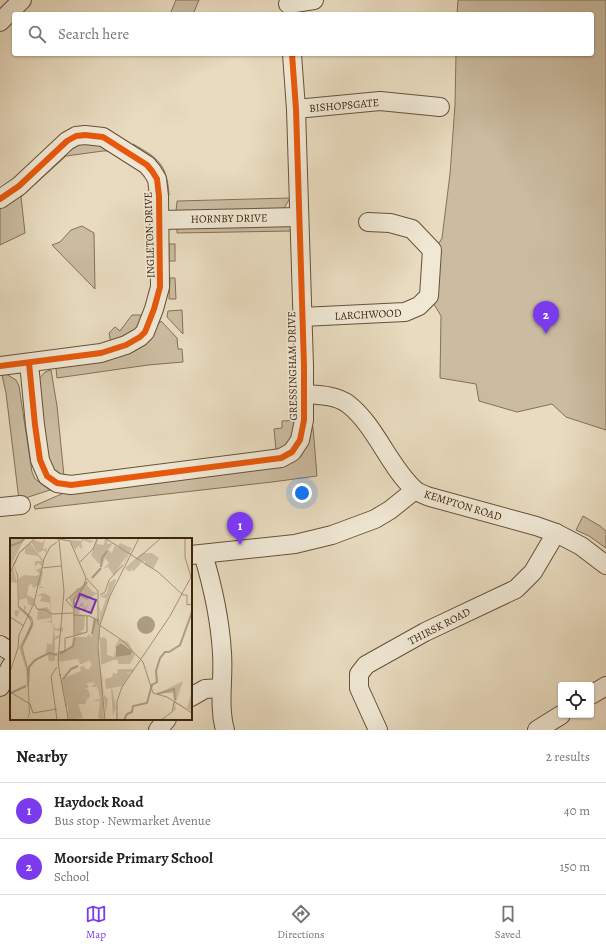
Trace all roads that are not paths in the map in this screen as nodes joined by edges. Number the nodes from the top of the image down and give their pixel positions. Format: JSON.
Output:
{"nodes":[{"id":1,"x":22,"y":0,"type":"edge"},
{"id":2,"x":314,"y":0,"type":"edge"},
{"id":3,"x":287,"y":6,"type":"edge"},
{"id":4,"x":0,"y":22,"type":"edge"},
{"id":5,"x":292,"y":56,"type":"edge"},
{"id":6,"x":440,"y":107,"type":"dead end"},
{"id":7,"x":296,"y":109,"type":"junction"},
{"id":8,"x":0,"y":199,"type":"edge"},
{"id":9,"x":298,"y":217,"type":"junction"},
{"id":10,"x":160,"y":220,"type":"junction"},
{"id":11,"x":368,"y":222,"type":"dead end"},
{"id":12,"x":302,"y":317,"type":"junction"},
{"id":13,"x":29,"y":362,"type":"junction"},
{"id":14,"x":0,"y":366,"type":"edge"},
{"id":15,"x":304,"y":394,"type":"junction"},
{"id":16,"x":415,"y":490,"type":"junction"},
{"id":17,"x":21,"y":505,"type":"dead end"},
{"id":18,"x":0,"y":507,"type":"edge"},
{"id":19,"x":556,"y":533,"type":"junction"},
{"id":20,"x":197,"y":554,"type":"edge"},
{"id":21,"x":606,"y":565,"type":"edge"},
{"id":22,"x":0,"y":645,"type":"edge"},
{"id":23,"x":10,"y":651,"type":"edge"},
{"id":24,"x":10,"y":668,"type":"edge"},
{"id":25,"x":606,"y":686,"type":"edge"},
{"id":26,"x":0,"y":687,"type":"edge"},
{"id":27,"x":221,"y":688,"type":"junction"},
{"id":28,"x":594,"y":693,"type":"edge"},
{"id":29,"x":192,"y":696,"type":"edge"},
{"id":30,"x":166,"y":720,"type":"edge"},
{"id":31,"x":158,"y":730,"type":"edge"},
{"id":32,"x":225,"y":730,"type":"edge"},
{"id":33,"x":378,"y":730,"type":"edge"}],
"edges":[{"from":1,"to":4,"type":"street"},
{"from":2,"to":3,"type":"street"},
{"from":5,"to":7,"type":"street","name":"GRESSINGHAM DRIVE"},
{"from":6,"to":7,"type":"street","name":"BISHOPSGATE"},
{"from":7,"to":9,"type":"street","name":"GRESSINGHAM DRIVE"},
{"from":8,"to":10,"type":"street","name":"INGLETON DRIVE"},
{"from":9,"to":10,"type":"street","name":"HORNBY DRIVE"},
{"from":9,"to":12,"type":"street","name":"GRESSINGHAM DRIVE"},
{"from":10,"to":13,"type":"street","name":"INGLETON DRIVE"},
{"from":11,"to":12,"type":"street","name":"LARCHWOOD"},
{"from":12,"to":15,"type":"street","name":"GRESSINGHAM DRIVE"},
{"from":13,"to":14,"type":"street","name":"INGLETON DRIVE"},
{"from":13,"to":15,"type":"street","name":"GRESSINGHAM DRIVE"},
{"from":15,"to":16,"type":"street","name":"KEMPTON ROAD"},
{"from":16,"to":19,"type":"street","name":"KEMPTON ROAD"},
{"from":16,"to":20,"type":"street"},
{"from":17,"to":18,"type":"street"},
{"from":19,"to":21,"type":"street","name":"KEMPTON ROAD"},
{"from":19,"to":33,"type":"street","name":"THIRSK ROAD"},
{"from":20,"to":27,"type":"street"},
{"from":22,"to":23,"type":"street"},
{"from":24,"to":26,"type":"street"},
{"from":25,"to":28,"type":"street"},
{"from":27,"to":29,"type":"street"},
{"from":27,"to":32,"type":"street"},
{"from":30,"to":31,"type":"street"}]}
